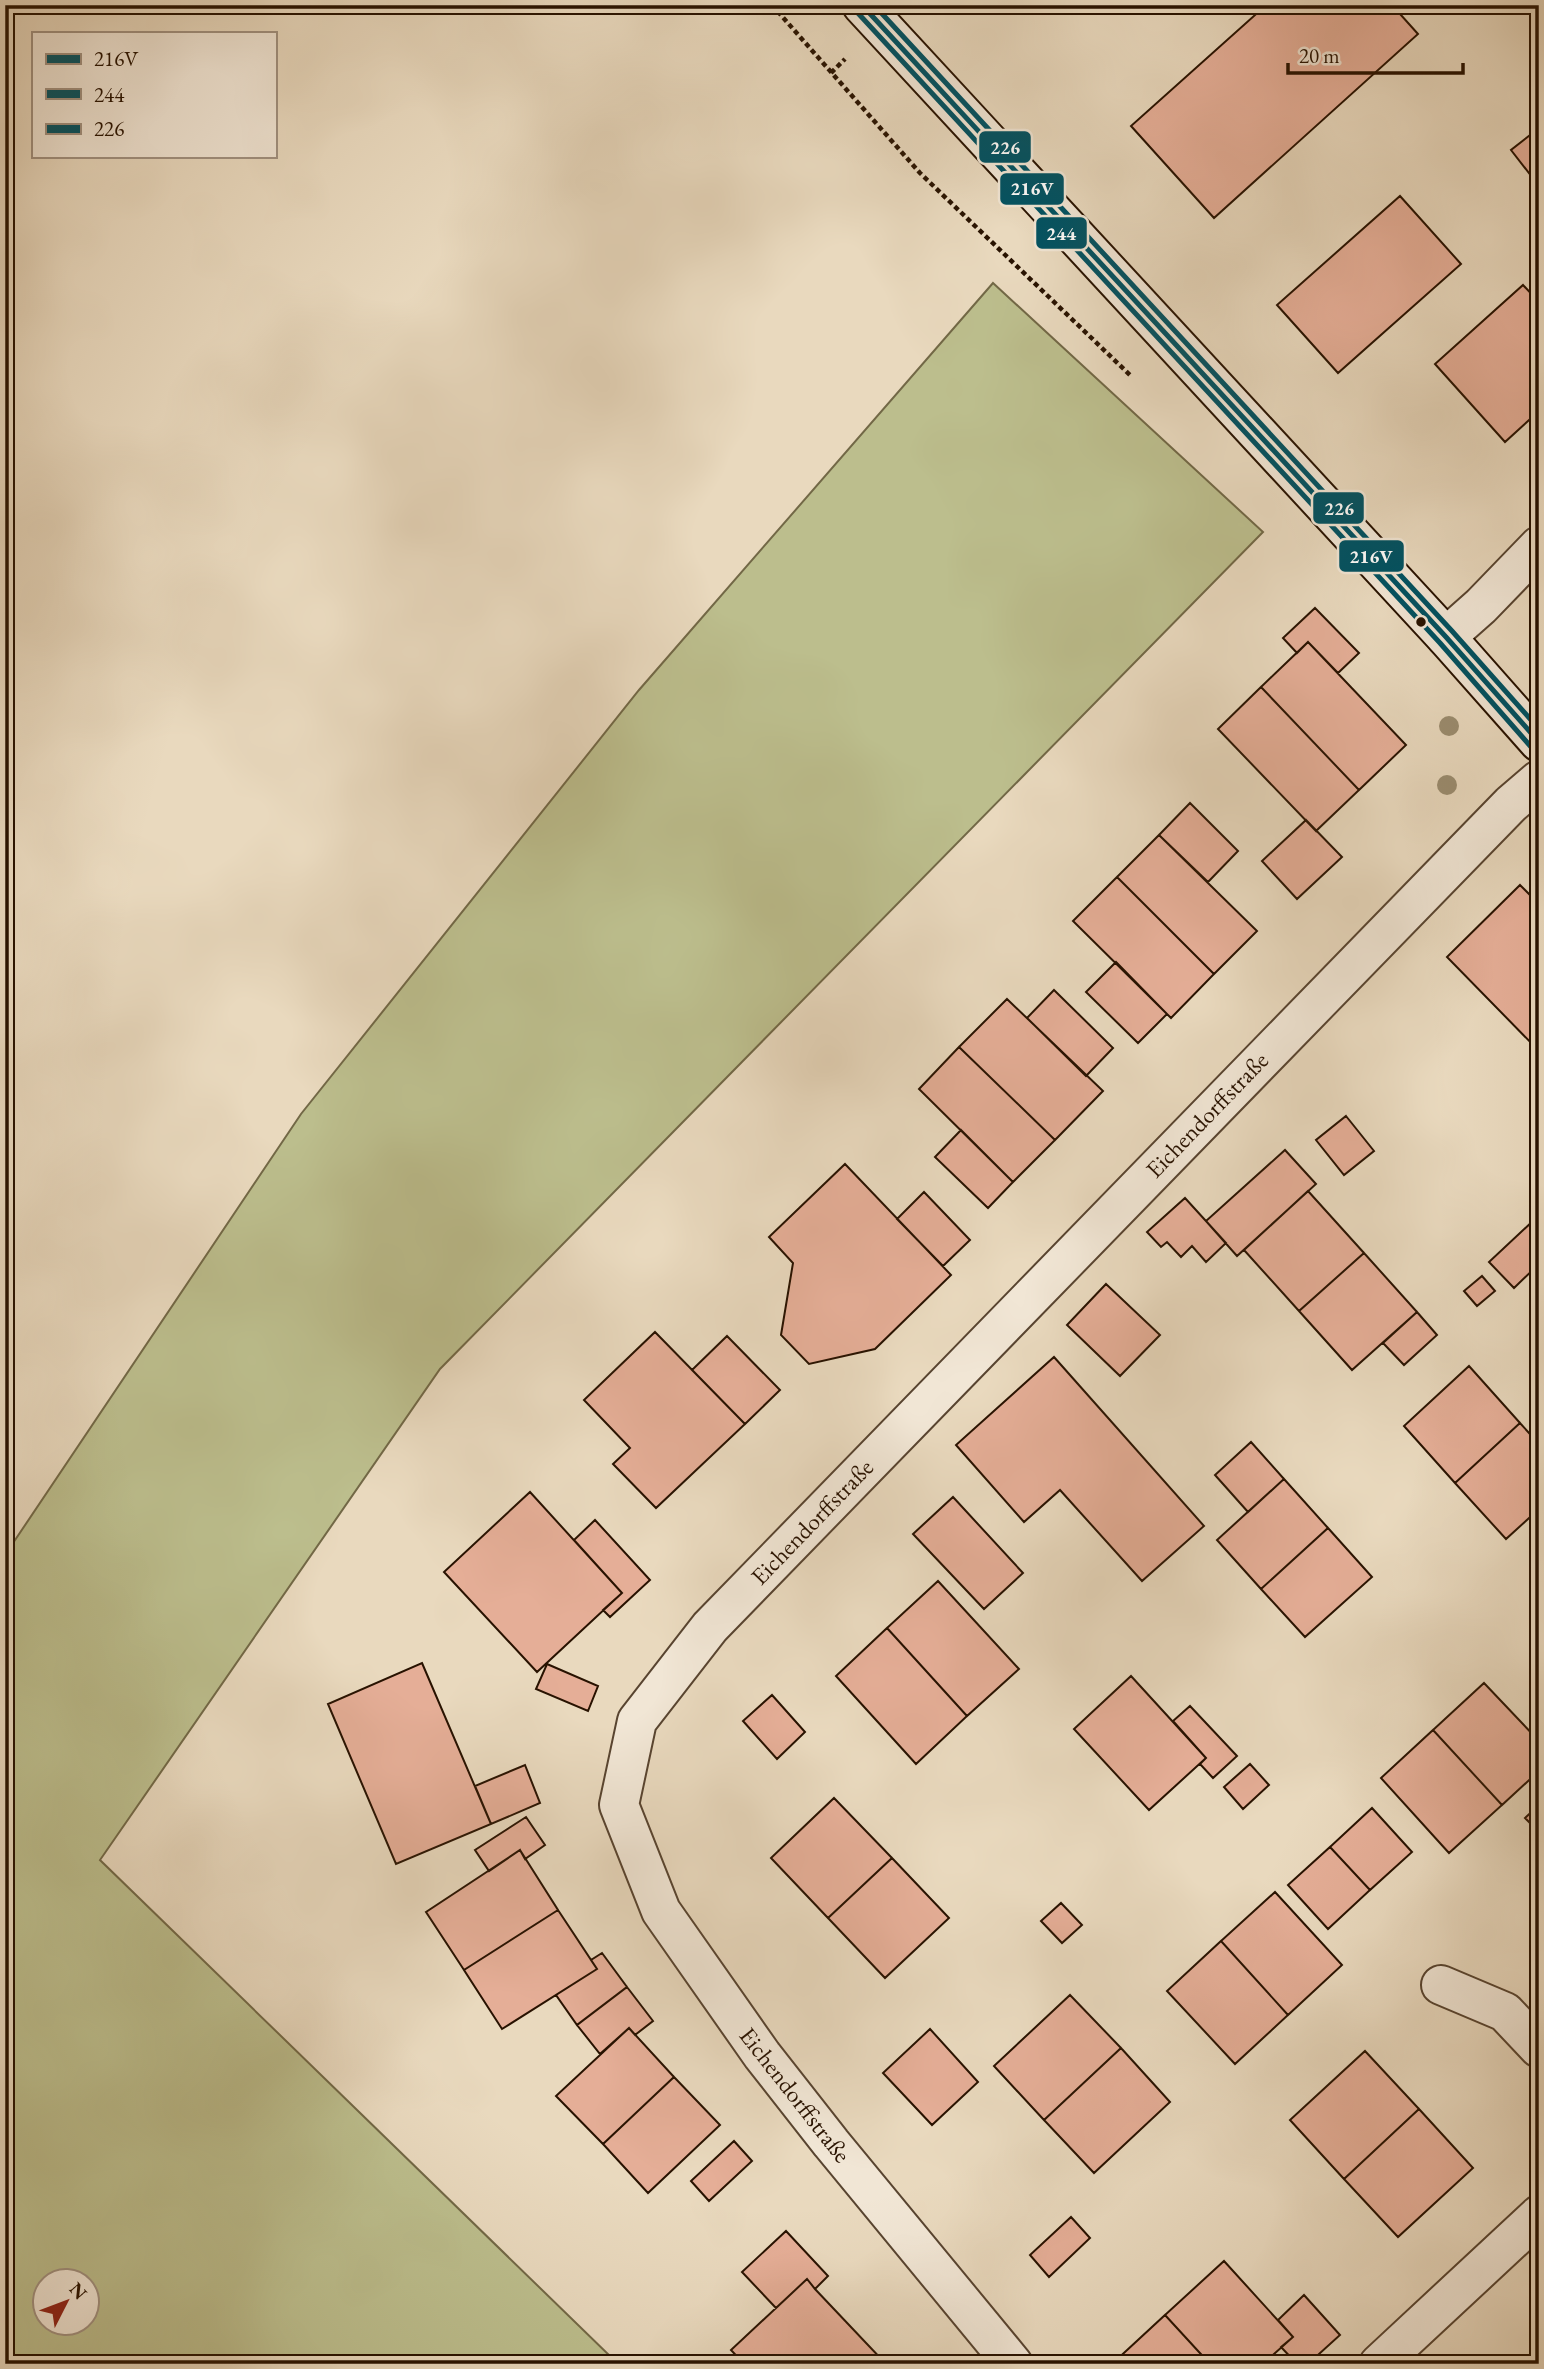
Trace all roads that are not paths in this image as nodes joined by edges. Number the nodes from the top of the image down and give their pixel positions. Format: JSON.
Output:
{"nodes":[{"id":1,"x":862,"y":5,"type":"edge"},
{"id":2,"x":1539,"y":546,"type":"edge"},
{"id":3,"x":1446,"y":637,"type":"junction"},
{"id":4,"x":1539,"y":742,"type":"edge"},
{"id":5,"x":1539,"y":780,"type":"edge"},
{"id":6,"x":1441,"y":1985,"type":"dead end"},
{"id":7,"x":1539,"y":2048,"type":"edge"},
{"id":8,"x":1539,"y":2215,"type":"edge"},
{"id":9,"x":1013,"y":2364,"type":"edge"},
{"id":10,"x":1379,"y":2364,"type":"edge"}],
"edges":[{"from":1,"to":3,"type":"street"},
{"from":2,"to":3,"type":"street"},
{"from":3,"to":4,"type":"street"},
{"from":5,"to":9,"type":"street","name":"Eichendorffstraße"},
{"from":6,"to":7,"type":"street"},
{"from":8,"to":10,"type":"street"}]}
